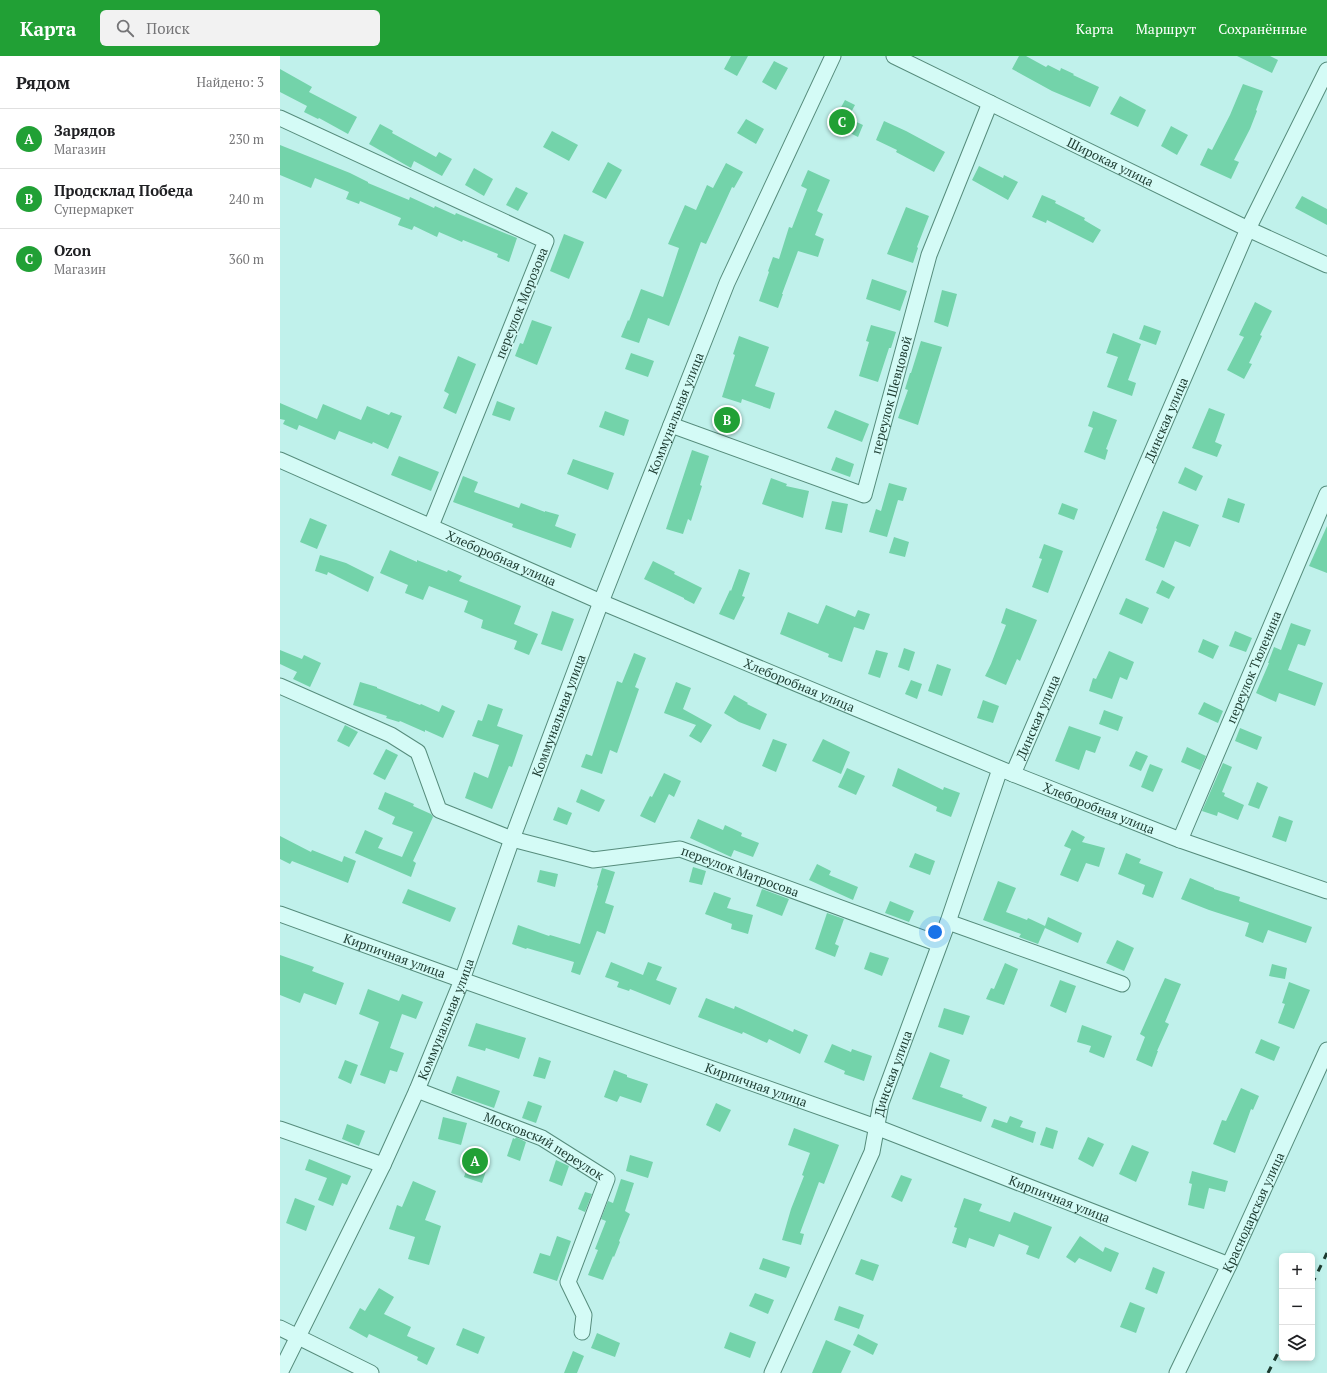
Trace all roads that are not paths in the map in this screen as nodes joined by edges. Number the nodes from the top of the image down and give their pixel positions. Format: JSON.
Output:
{"nodes":[{"id":1,"x":833,"y":56,"type":"edge"},
{"id":2,"x":894,"y":56,"type":"edge"},
{"id":3,"x":1327,"y":70,"type":"edge"},
{"id":4,"x":990,"y":103,"type":"junction"},
{"id":5,"x":280,"y":118,"type":"edge"},
{"id":6,"x":1248,"y":229,"type":"junction"},
{"id":7,"x":1327,"y":265,"type":"edge"},
{"id":8,"x":671,"y":425,"type":"junction"},
{"id":9,"x":280,"y":460,"type":"edge"},
{"id":10,"x":1327,"y":494,"type":"edge"},
{"id":11,"x":431,"y":526,"type":"junction"},
{"id":12,"x":601,"y":602,"type":"junction"},
{"id":13,"x":280,"y":686,"type":"edge"},
{"id":14,"x":1007,"y":771,"type":"junction"},
{"id":15,"x":512,"y":839,"type":"junction"},
{"id":16,"x":1180,"y":840,"type":"junction"},
{"id":17,"x":1327,"y":891,"type":"edge"},
{"id":18,"x":280,"y":914,"type":"edge"},
{"id":19,"x":948,"y":922,"type":"junction"},
{"id":20,"x":939,"y":944,"type":"junction"},
{"id":21,"x":462,"y":980,"type":"junction"},
{"id":22,"x":1122,"y":984,"type":"dead end"},
{"id":23,"x":1327,"y":1050,"type":"edge"},
{"id":24,"x":417,"y":1090,"type":"junction"},
{"id":25,"x":876,"y":1127,"type":"junction"},
{"id":26,"x":280,"y":1129,"type":"edge"},
{"id":27,"x":383,"y":1165,"type":"junction"},
{"id":28,"x":1229,"y":1265,"type":"junction"},
{"id":29,"x":280,"y":1328,"type":"edge"},
{"id":30,"x":582,"y":1332,"type":"dead end"},
{"id":31,"x":299,"y":1336,"type":"junction"},
{"id":32,"x":280,"y":1373,"type":"edge"},
{"id":33,"x":371,"y":1373,"type":"edge"},
{"id":34,"x":772,"y":1373,"type":"edge"},
{"id":35,"x":1177,"y":1373,"type":"edge"}],
"edges":[{"from":1,"to":8,"type":"street","name":"Коммунальная улица"},
{"from":2,"to":4,"type":"street","name":"Широкая улица"},
{"from":3,"to":6,"type":"street","name":"Динская улица"},
{"from":4,"to":6,"type":"street","name":"Широкая улица"},
{"from":4,"to":8,"type":"street","name":"переулок Шевцовой"},
{"from":5,"to":11,"type":"street","name":"переулок Морозова"},
{"from":6,"to":7,"type":"street","name":"Широкая улица"},
{"from":6,"to":14,"type":"street","name":"Динская улица"},
{"from":8,"to":12,"type":"street","name":"Коммунальная улица"},
{"from":9,"to":11,"type":"street","name":"Хлеборобная улица"},
{"from":10,"to":16,"type":"street","name":"переулок Тюленина"},
{"from":11,"to":12,"type":"street","name":"Хлеборобная улица"},
{"from":12,"to":14,"type":"street","name":"Хлеборобная улица"},
{"from":12,"to":15,"type":"street","name":"Коммунальная улица"},
{"from":13,"to":15,"type":"street","name":"переулок Матросова"},
{"from":14,"to":16,"type":"street","name":"Хлеборобная улица"},
{"from":14,"to":19,"type":"street","name":"Динская улица"},
{"from":15,"to":20,"type":"street","name":"переулок Матросова"},
{"from":15,"to":21,"type":"street","name":"Коммунальная улица"},
{"from":16,"to":17,"type":"street","name":"Хлеборобная улица"},
{"from":18,"to":21,"type":"street","name":"Кирпичная улица"},
{"from":19,"to":20,"type":"street","name":"Динская улица"},
{"from":19,"to":22,"type":"street"},
{"from":20,"to":25,"type":"street","name":"Динская улица"},
{"from":21,"to":24,"type":"street","name":"Коммунальная улица"},
{"from":21,"to":25,"type":"street","name":"Кирпичная улица"},
{"from":23,"to":28,"type":"street","name":"Краснодарская улица"},
{"from":24,"to":27,"type":"street","name":"Коммунальная улица"},
{"from":24,"to":30,"type":"street","name":"Московский переулок"},
{"from":25,"to":28,"type":"street","name":"Кирпичная улица"},
{"from":25,"to":34,"type":"street","name":"Динская улица"},
{"from":26,"to":27,"type":"street"},
{"from":27,"to":31,"type":"street","name":"Коммунальная улица"},
{"from":28,"to":35,"type":"street","name":"Краснодарская улица"},
{"from":29,"to":31,"type":"street"},
{"from":31,"to":32,"type":"street","name":"Коммунальная улица"},
{"from":31,"to":33,"type":"street"}]}
